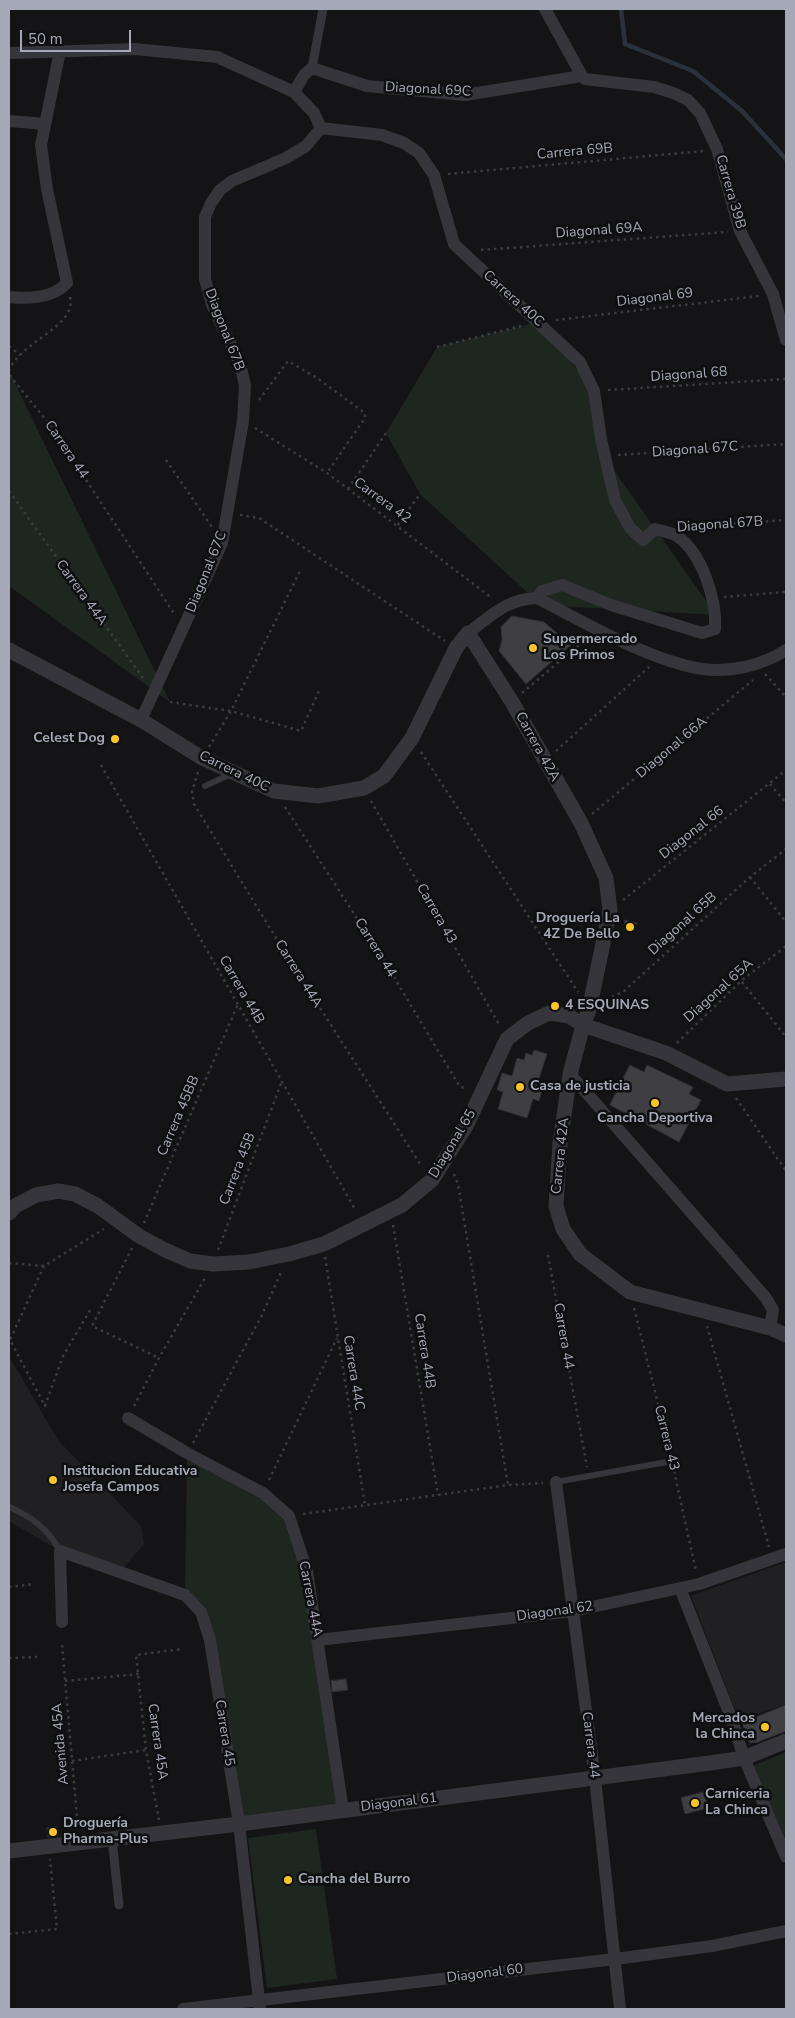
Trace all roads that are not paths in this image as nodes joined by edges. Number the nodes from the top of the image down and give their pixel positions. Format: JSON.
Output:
{"nodes":[{"id":1,"x":324,"y":9,"type":"edge"},
{"id":2,"x":544,"y":9,"type":"edge"},
{"id":3,"x":60,"y":51,"type":"junction"},
{"id":4,"x":12,"y":53,"type":"dead end"},
{"id":5,"x":312,"y":68,"type":"junction"},
{"id":6,"x":582,"y":76,"type":"junction"},
{"id":7,"x":635,"y":86,"type":"joint"},
{"id":8,"x":294,"y":92,"type":"junction"},
{"id":9,"x":9,"y":121,"type":"edge"},
{"id":10,"x":46,"y":124,"type":"junction"},
{"id":11,"x":321,"y":128,"type":"junction"},
{"id":12,"x":9,"y":297,"type":"edge"},
{"id":13,"x":786,"y":340,"type":"edge"},
{"id":14,"x":244,"y":385,"type":"joint"},
{"id":15,"x":537,"y":598,"type":"junction"},
{"id":16,"x":468,"y":633,"type":"junction"},
{"id":17,"x":9,"y":650,"type":"edge"},
{"id":18,"x":786,"y":650,"type":"edge"},
{"id":19,"x":141,"y":720,"type":"junction"},
{"id":20,"x":233,"y":773,"type":"junction"},
{"id":21,"x":205,"y":786,"type":"dead end"},
{"id":22,"x":583,"y":1025,"type":"junction"},
{"id":23,"x":570,"y":1074,"type":"junction"},
{"id":24,"x":786,"y":1079,"type":"edge"},
{"id":25,"x":9,"y":1213,"type":"edge"},
{"id":26,"x":770,"y":1328,"type":"junction"},
{"id":27,"x":786,"y":1335,"type":"edge"},
{"id":28,"x":128,"y":1418,"type":"road end"},
{"id":29,"x":672,"y":1461,"type":"road end"},
{"id":30,"x":556,"y":1482,"type":"joint"},
{"id":31,"x":9,"y":1507,"type":"edge"},
{"id":32,"x":60,"y":1552,"type":"junction"},
{"id":33,"x":786,"y":1554,"type":"edge"},
{"id":34,"x":680,"y":1588,"type":"junction"},
{"id":35,"x":573,"y":1611,"type":"junction"},
{"id":36,"x":62,"y":1622,"type":"dead end"},
{"id":37,"x":318,"y":1640,"type":"junction"},
{"id":38,"x":786,"y":1741,"type":"edge"},
{"id":39,"x":744,"y":1758,"type":"junction"},
{"id":40,"x":595,"y":1778,"type":"junction"},
{"id":41,"x":342,"y":1811,"type":"junction"},
{"id":42,"x":238,"y":1824,"type":"junction"},
{"id":43,"x":112,"y":1838,"type":"junction"},
{"id":44,"x":9,"y":1851,"type":"edge"},
{"id":45,"x":786,"y":1857,"type":"edge"},
{"id":46,"x":119,"y":1905,"type":"dead end"},
{"id":47,"x":786,"y":1931,"type":"edge"},
{"id":48,"x":615,"y":1959,"type":"junction"},
{"id":49,"x":259,"y":2005,"type":"edge"},
{"id":50,"x":183,"y":2009,"type":"edge"},
{"id":51,"x":620,"y":2009,"type":"edge"}],
"edges":[{"from":1,"to":5,"type":"street"},
{"from":2,"to":6,"type":"street"},
{"from":3,"to":4,"type":"street"},
{"from":3,"to":8,"type":"street"},
{"from":3,"to":10,"type":"street"},
{"from":5,"to":6,"type":"street","name":"Diagonal 69C"},
{"from":5,"to":8,"type":"street"},
{"from":6,"to":7,"type":"street","name":"Diagonal 69C"},
{"from":7,"to":13,"type":"street","name":"Carrera 39B"},
{"from":8,"to":11,"type":"street"},
{"from":9,"to":10,"type":"street"},
{"from":10,"to":12,"type":"street"},
{"from":11,"to":14,"type":"street","name":"Diagonal 67B"},
{"from":11,"to":15,"type":"street","name":"Carrera 40C"},
{"from":14,"to":19,"type":"street","name":"Diagonal 67C"},
{"from":15,"to":16,"type":"street","name":"Carrera 40C"},
{"from":15,"to":18,"type":"street"},
{"from":16,"to":20,"type":"street","name":"Carrera 40C"},
{"from":16,"to":22,"type":"street","name":"Carrera 42A"},
{"from":17,"to":19,"type":"street","name":"Carrera 40C"},
{"from":19,"to":20,"type":"street","name":"Carrera 40C"},
{"from":20,"to":21,"type":"lane"},
{"from":22,"to":23,"type":"street","name":"Carrera 42A"},
{"from":22,"to":24,"type":"street","name":"Diagonal 65"},
{"from":22,"to":25,"type":"street","name":"Diagonal 65"},
{"from":23,"to":26,"type":"street"},
{"from":23,"to":26,"type":"street","name":"Carrera 42A"},
{"from":26,"to":27,"type":"street","name":"Carrera 42A"},
{"from":28,"to":37,"type":"street","name":"Carrera 44A"},
{"from":29,"to":30,"type":"lane"},
{"from":30,"to":35,"type":"street","name":"Carrera 44"},
{"from":31,"to":32,"type":"lane"},
{"from":32,"to":36,"type":"street"},
{"from":32,"to":42,"type":"street","name":"Carrera 45"},
{"from":33,"to":34,"type":"street","name":"Diagonal 62"},
{"from":34,"to":35,"type":"street","name":"Diagonal 62"},
{"from":34,"to":39,"type":"street"},
{"from":35,"to":37,"type":"street","name":"Diagonal 62"},
{"from":35,"to":40,"type":"street","name":"Carrera 44"},
{"from":37,"to":41,"type":"street","name":"Carrera 44A"},
{"from":38,"to":39,"type":"street","name":"Diagonal 61"},
{"from":39,"to":40,"type":"street","name":"Diagonal 61"},
{"from":39,"to":45,"type":"street"},
{"from":40,"to":41,"type":"street","name":"Diagonal 61"},
{"from":40,"to":48,"type":"street","name":"Carrera 44"},
{"from":41,"to":42,"type":"street","name":"Diagonal 61"},
{"from":42,"to":43,"type":"street","name":"Diagonal 61"},
{"from":42,"to":49,"type":"street","name":"Carrera 45"},
{"from":43,"to":44,"type":"street","name":"Diagonal 61"},
{"from":43,"to":46,"type":"street"},
{"from":47,"to":48,"type":"street","name":"Diagonal 60"},
{"from":48,"to":49,"type":"street","name":"Diagonal 60"},
{"from":48,"to":51,"type":"street","name":"Carrera 44"},
{"from":49,"to":50,"type":"street","name":"Diagonal 60"}]}
